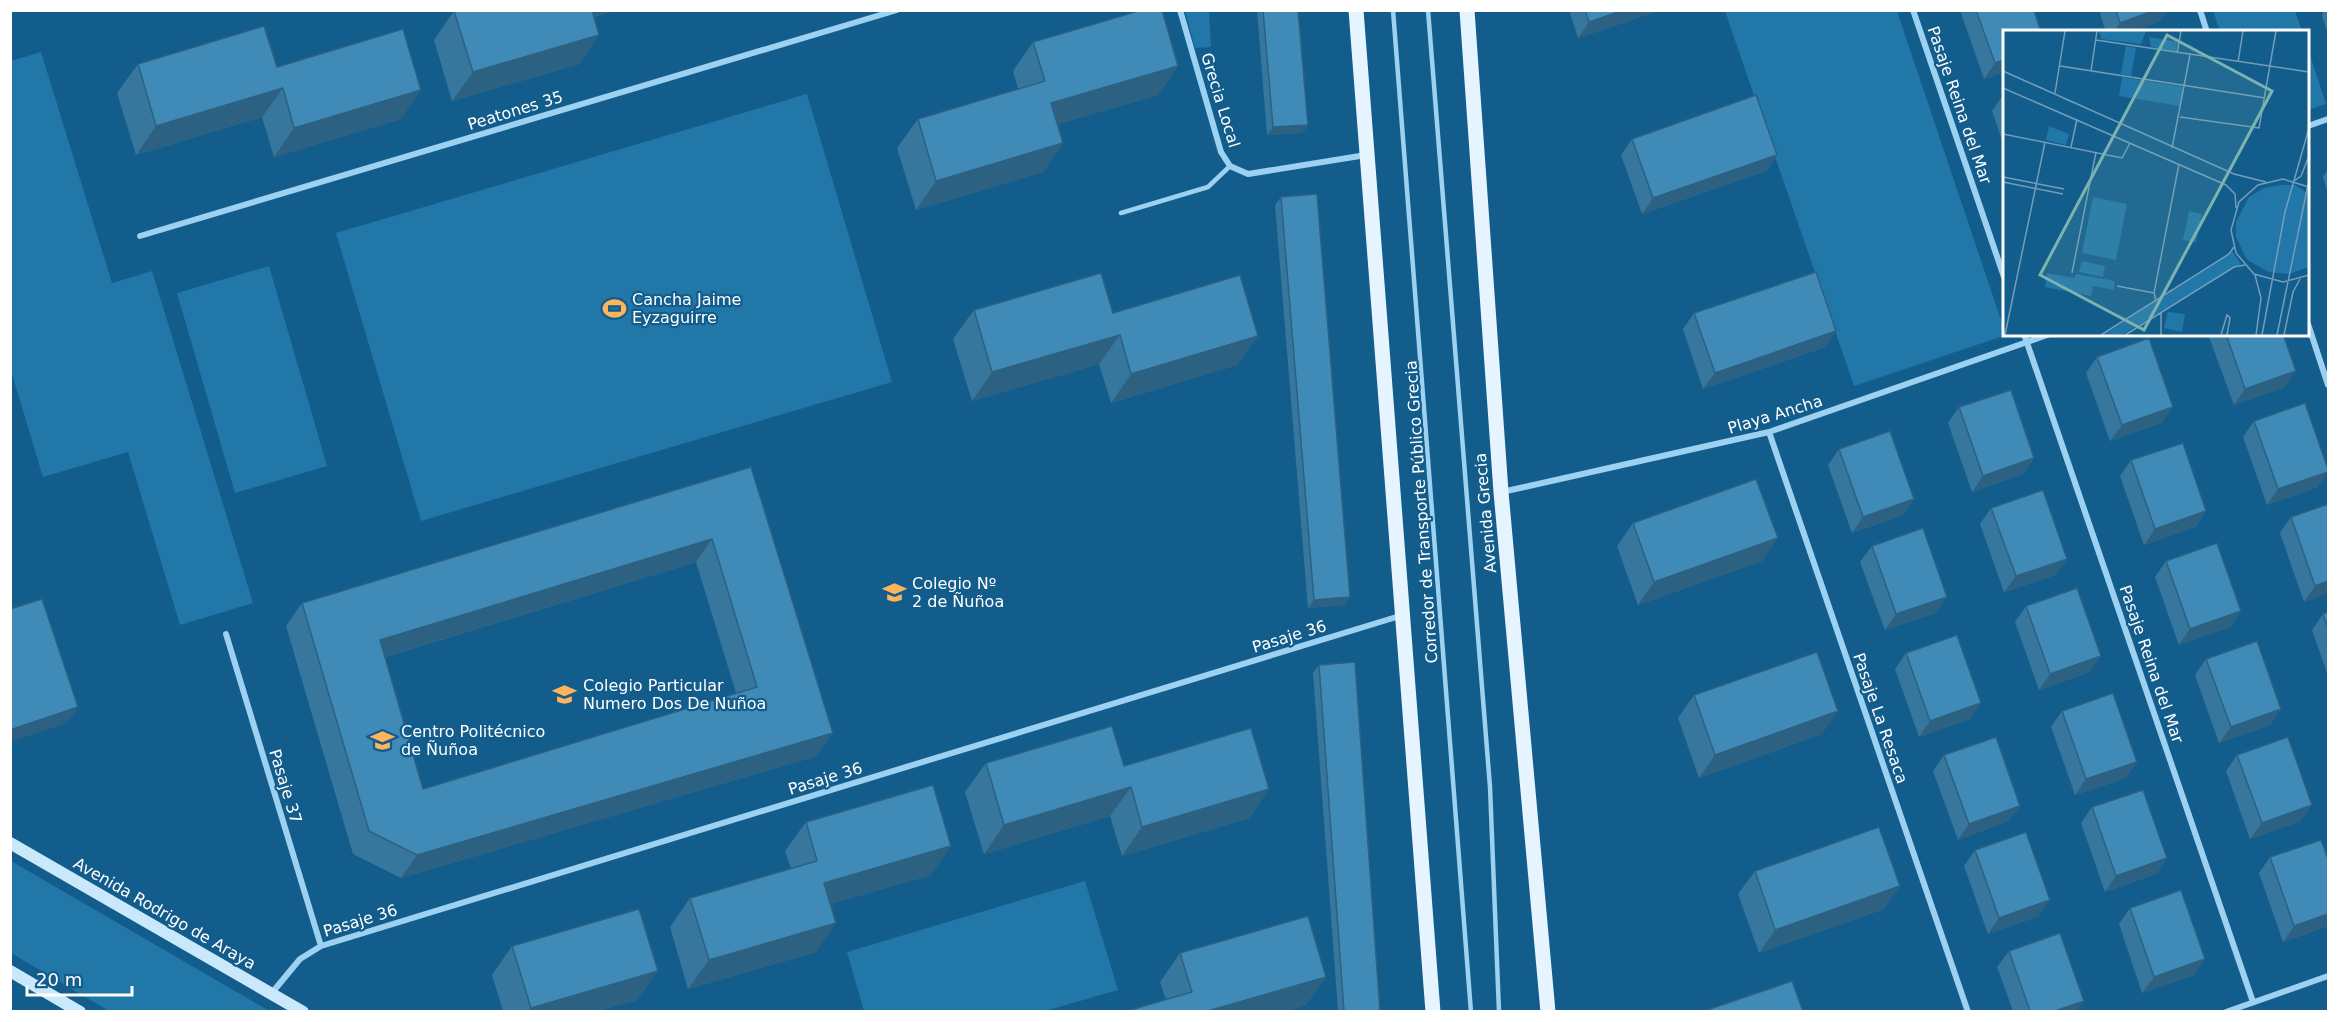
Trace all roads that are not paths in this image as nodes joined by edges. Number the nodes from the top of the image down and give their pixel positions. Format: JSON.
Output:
{"nodes":[{"id":1,"x":897,"y":10,"type":"edge"},
{"id":2,"x":1180,"y":10,"type":"edge"},
{"id":3,"x":1356,"y":10,"type":"edge"},
{"id":4,"x":1393,"y":10,"type":"edge"},
{"id":5,"x":1428,"y":10,"type":"edge"},
{"id":6,"x":1467,"y":10,"type":"edge"},
{"id":7,"x":1913,"y":10,"type":"edge"},
{"id":8,"x":2199,"y":10,"type":"edge"},
{"id":9,"x":2206,"y":30,"type":"edge"},
{"id":10,"x":2328,"y":119,"type":"edge"},
{"id":11,"x":2309,"y":125,"type":"edge"},
{"id":12,"x":1366,"y":155,"type":"junction"},
{"id":13,"x":1230,"y":166,"type":"junction"},
{"id":14,"x":1121,"y":213,"type":"dead end"},
{"id":15,"x":140,"y":236,"type":"dead end"},
{"id":16,"x":2003,"y":274,"type":"edge"},
{"id":17,"x":2309,"y":330,"type":"edge"},
{"id":18,"x":2025,"y":336,"type":"edge"},
{"id":19,"x":2044,"y":336,"type":"edge"},
{"id":20,"x":2027,"y":342,"type":"junction"},
{"id":21,"x":2328,"y":385,"type":"edge"},
{"id":22,"x":1769,"y":432,"type":"junction"},
{"id":23,"x":1501,"y":492,"type":"junction"},
{"id":24,"x":1404,"y":615,"type":"junction"},
{"id":25,"x":226,"y":634,"type":"dead end"},
{"id":26,"x":10,"y":843,"type":"edge"},
{"id":27,"x":321,"y":946,"type":"junction"},
{"id":28,"x":10,"y":971,"type":"edge"},
{"id":29,"x":2328,"y":976,"type":"edge"},
{"id":30,"x":271,"y":994,"type":"junction"},
{"id":31,"x":2253,"y":1002,"type":"junction"},
{"id":32,"x":80,"y":1011,"type":"edge"},
{"id":33,"x":303,"y":1011,"type":"edge"},
{"id":34,"x":1433,"y":1011,"type":"edge"},
{"id":35,"x":1471,"y":1011,"type":"edge"},
{"id":36,"x":1498,"y":1011,"type":"edge"},
{"id":37,"x":1548,"y":1011,"type":"edge"},
{"id":38,"x":1968,"y":1011,"type":"edge"},
{"id":39,"x":2226,"y":1011,"type":"edge"}],
"edges":[{"from":1,"to":15,"type":"street","name":"Peatones 35"},
{"from":2,"to":13,"type":"street","name":"Grecia Local"},
{"from":3,"to":12,"type":"main road"},
{"from":4,"to":35,"type":"lane","name":"Corredor de Transporte Público Grecia"},
{"from":5,"to":36,"type":"lane"},
{"from":6,"to":23,"type":"main road","name":"Avenida Grecia"},
{"from":7,"to":16,"type":"street","name":"Pasaje Reina del Mar"},
{"from":8,"to":9,"type":"street"},
{"from":10,"to":11,"type":"street"},
{"from":12,"to":13,"type":"street","name":"Grecia Local"},
{"from":12,"to":24,"type":"main road"},
{"from":13,"to":14,"type":"lane"},
{"from":17,"to":21,"type":"street"},
{"from":18,"to":20,"type":"street","name":"Pasaje Reina del Mar"},
{"from":19,"to":20,"type":"street","name":"Playa Ancha"},
{"from":20,"to":22,"type":"street","name":"Playa Ancha"},
{"from":20,"to":31,"type":"street","name":"Pasaje Reina del Mar"},
{"from":22,"to":23,"type":"street","name":"Playa Ancha"},
{"from":22,"to":38,"type":"street","name":"Pasaje La Resaca"},
{"from":23,"to":37,"type":"main road","name":"Avenida Grecia"},
{"from":24,"to":27,"type":"street","name":"Pasaje 36"},
{"from":24,"to":34,"type":"main road"},
{"from":25,"to":27,"type":"street","name":"Pasaje 37"},
{"from":26,"to":30,"type":"main road","name":"Avenida Rodrigo de Araya"},
{"from":27,"to":30,"type":"street","name":"Pasaje 36"},
{"from":28,"to":32,"type":"main road"},
{"from":29,"to":31,"type":"street"},
{"from":30,"to":33,"type":"main road","name":"Avenida Rodrigo de Araya"},
{"from":31,"to":39,"type":"street"}]}
